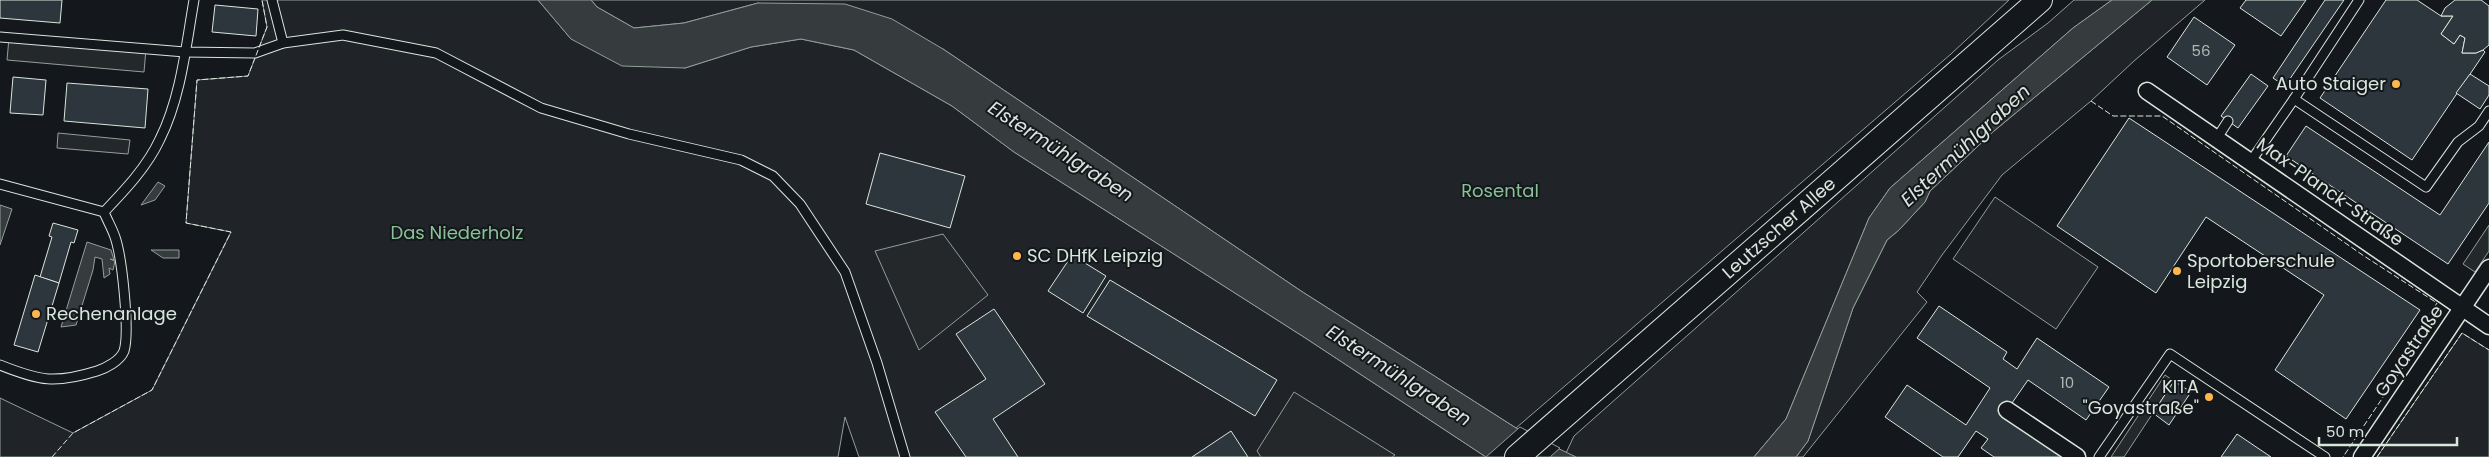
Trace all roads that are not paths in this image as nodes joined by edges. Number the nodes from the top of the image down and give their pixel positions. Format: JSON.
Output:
{"nodes":[{"id":1,"x":194,"y":0,"type":"edge"},
{"id":2,"x":272,"y":0,"type":"edge"},
{"id":3,"x":2040,"y":0,"type":"edge"},
{"id":4,"x":2359,"y":0,"type":"edge"},
{"id":5,"x":0,"y":37,"type":"edge"},
{"id":6,"x":283,"y":43,"type":"junction"},
{"id":7,"x":185,"y":52,"type":"junction"},
{"id":8,"x":2147,"y":91,"type":"dead end"},
{"id":9,"x":2294,"y":100,"type":"junction"},
{"id":10,"x":2489,"y":111,"type":"edge"},
{"id":11,"x":2228,"y":121,"type":"dead end"},
{"id":12,"x":2217,"y":138,"type":"junction"},
{"id":13,"x":2251,"y":162,"type":"junction"},
{"id":14,"x":0,"y":184,"type":"edge"},
{"id":15,"x":104,"y":212,"type":"junction"},
{"id":16,"x":2489,"y":268,"type":"edge"},
{"id":17,"x":2462,"y":308,"type":"junction"},
{"id":18,"x":2489,"y":326,"type":"edge"},
{"id":19,"x":0,"y":366,"type":"edge"},
{"id":20,"x":2007,"y":410,"type":"dead end"},
{"id":21,"x":904,"y":457,"type":"edge"},
{"id":22,"x":1517,"y":457,"type":"edge"},
{"id":23,"x":2076,"y":457,"type":"edge"},
{"id":24,"x":2099,"y":457,"type":"edge"},
{"id":25,"x":2325,"y":457,"type":"edge"},
{"id":26,"x":2362,"y":457,"type":"edge"}],
"edges":[{"from":1,"to":7,"type":"lane"},
{"from":2,"to":6,"type":"lane"},
{"from":3,"to":22,"type":"main road","name":"Leutzscher Allee"},
{"from":4,"to":9,"type":"lane"},
{"from":5,"to":7,"type":"lane"},
{"from":6,"to":7,"type":"lane"},
{"from":6,"to":21,"type":"lane"},
{"from":7,"to":15,"type":"lane"},
{"from":8,"to":12,"type":"street","name":"Max-Planck-Straße"},
{"from":9,"to":10,"type":"lane"},
{"from":9,"to":13,"type":"lane"},
{"from":11,"to":12,"type":"lane"},
{"from":12,"to":13,"type":"street","name":"Max-Planck-Straße"},
{"from":13,"to":17,"type":"street","name":"Max-Planck-Straße"},
{"from":14,"to":15,"type":"lane"},
{"from":15,"to":19,"type":"lane"},
{"from":16,"to":17,"type":"street","name":"Goyastraße"},
{"from":17,"to":18,"type":"street","name":"Max-Planck-Straße"},
{"from":17,"to":26,"type":"street","name":"Goyastraße"},
{"from":20,"to":23,"type":"street"},
{"from":24,"to":25,"type":"lane"}]}
